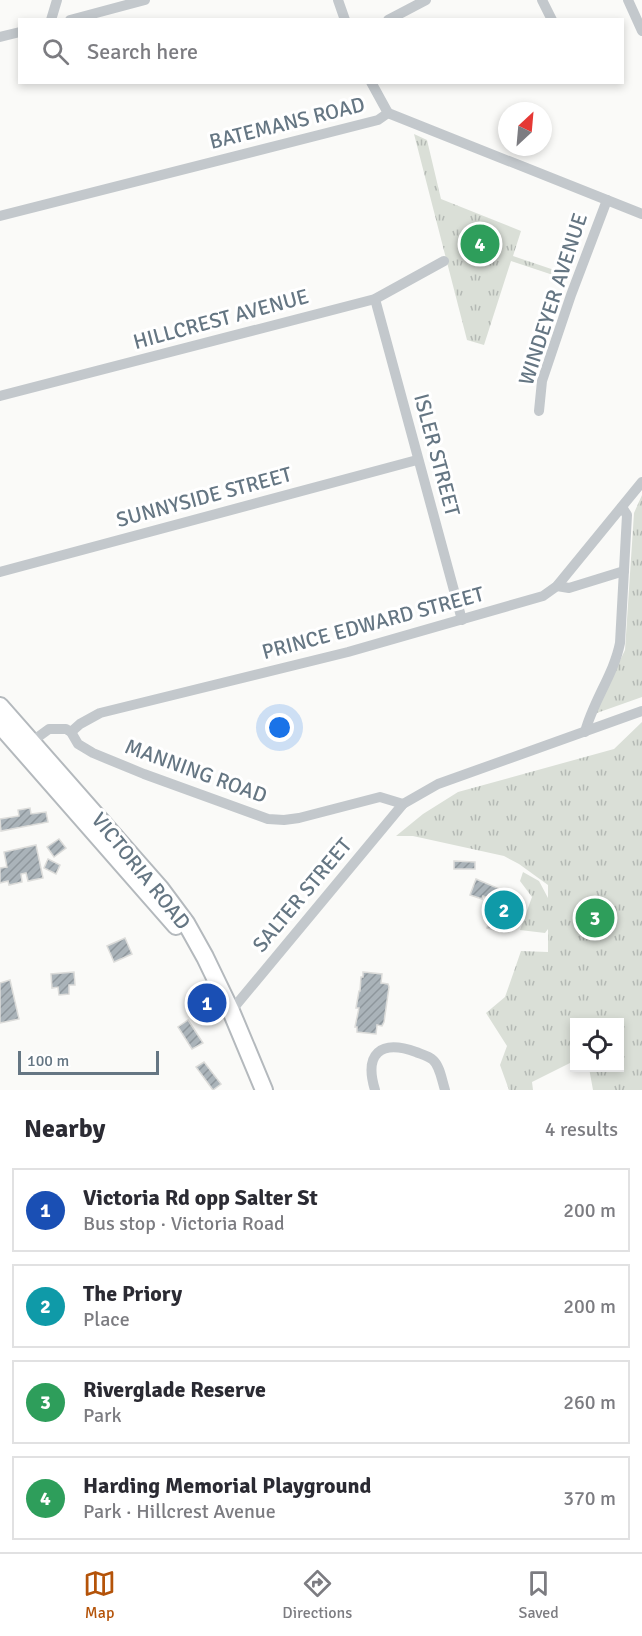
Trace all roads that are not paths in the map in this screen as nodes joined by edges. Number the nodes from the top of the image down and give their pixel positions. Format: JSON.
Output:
{"nodes":[{"id":1,"x":57,"y":0,"type":"edge"},
{"id":2,"x":145,"y":0,"type":"edge"},
{"id":3,"x":338,"y":0,"type":"edge"},
{"id":4,"x":426,"y":0,"type":"edge"},
{"id":5,"x":542,"y":0,"type":"edge"},
{"id":6,"x":628,"y":0,"type":"edge"},
{"id":7,"x":52,"y":18,"type":"edge"},
{"id":8,"x":78,"y":18,"type":"edge"},
{"id":9,"x":344,"y":18,"type":"edge"},
{"id":10,"x":392,"y":18,"type":"edge"},
{"id":11,"x":551,"y":18,"type":"edge"},
{"id":12,"x":642,"y":31,"type":"edge"},
{"id":13,"x":18,"y":32,"type":"edge"},
{"id":14,"x":0,"y":37,"type":"edge"},
{"id":15,"x":372,"y":84,"type":"edge"},
{"id":16,"x":388,"y":114,"type":"junction"},
{"id":17,"x":607,"y":200,"type":"junction"},
{"id":18,"x":642,"y":214,"type":"edge"},
{"id":19,"x":0,"y":216,"type":"edge"},
{"id":20,"x":444,"y":261,"type":"dead end"},
{"id":21,"x":375,"y":299,"type":"junction"},
{"id":22,"x":0,"y":396,"type":"edge"},
{"id":23,"x":539,"y":411,"type":"dead end"},
{"id":24,"x":417,"y":460,"type":"junction"},
{"id":25,"x":642,"y":482,"type":"edge"},
{"id":26,"x":622,"y":507,"type":"junction"},
{"id":27,"x":624,"y":571,"type":"junction"},
{"id":28,"x":0,"y":572,"type":"edge"},
{"id":29,"x":557,"y":586,"type":"junction"},
{"id":30,"x":462,"y":620,"type":"junction"},
{"id":31,"x":0,"y":706,"type":"edge"},
{"id":32,"x":642,"y":711,"type":"edge"},
{"id":33,"x":0,"y":725,"type":"edge"},
{"id":34,"x":71,"y":732,"type":"junction"},
{"id":35,"x":585,"y":732,"type":"junction"},
{"id":36,"x":26,"y":745,"type":"junction"},
{"id":37,"x":403,"y":804,"type":"junction"},
{"id":38,"x":231,"y":1011,"type":"junction"},
{"id":39,"x":253,"y":1090,"type":"edge"},
{"id":40,"x":264,"y":1090,"type":"edge"},
{"id":41,"x":375,"y":1090,"type":"edge"},
{"id":42,"x":445,"y":1090,"type":"edge"}],
"edges":[{"from":1,"to":7,"type":"street"},
{"from":2,"to":8,"type":"street"},
{"from":3,"to":9,"type":"street"},
{"from":4,"to":10,"type":"street"},
{"from":5,"to":11,"type":"street"},
{"from":6,"to":12,"type":"street"},
{"from":13,"to":14,"type":"street"},
{"from":15,"to":16,"type":"street"},
{"from":16,"to":17,"type":"street","name":"BATEMANS ROAD"},
{"from":16,"to":19,"type":"street","name":"BATEMANS ROAD"},
{"from":17,"to":18,"type":"street","name":"BATEMANS ROAD"},
{"from":17,"to":23,"type":"street","name":"WINDEYER AVENUE"},
{"from":20,"to":21,"type":"street","name":"HILLCREST AVENUE"},
{"from":21,"to":22,"type":"street","name":"HILLCREST AVENUE"},
{"from":21,"to":24,"type":"street","name":"ISLER STREET"},
{"from":24,"to":28,"type":"street","name":"SUNNYSIDE STREET"},
{"from":24,"to":30,"type":"street","name":"ISLER STREET"},
{"from":25,"to":26,"type":"street","name":"PRINCE EDWARD STREET"},
{"from":26,"to":27,"type":"street"},
{"from":26,"to":29,"type":"street","name":"PRINCE EDWARD STREET"},
{"from":27,"to":29,"type":"street"},
{"from":27,"to":35,"type":"street"},
{"from":29,"to":30,"type":"street","name":"PRINCE EDWARD STREET"},
{"from":30,"to":34,"type":"street","name":"PRINCE EDWARD STREET"},
{"from":31,"to":36,"type":"highway","name":"VICTORIA ROAD"},
{"from":32,"to":35,"type":"street"},
{"from":33,"to":36,"type":"highway","name":"VICTORIA ROAD"},
{"from":34,"to":36,"type":"street"},
{"from":34,"to":37,"type":"street","name":"MANNING ROAD"},
{"from":35,"to":37,"type":"street"},
{"from":36,"to":38,"type":"highway","name":"VICTORIA ROAD"},
{"from":36,"to":39,"type":"highway","name":"VICTORIA ROAD"},
{"from":37,"to":38,"type":"street","name":"SALTER STREET"},
{"from":38,"to":40,"type":"highway","name":"VICTORIA ROAD"},
{"from":41,"to":42,"type":"street"}]}
